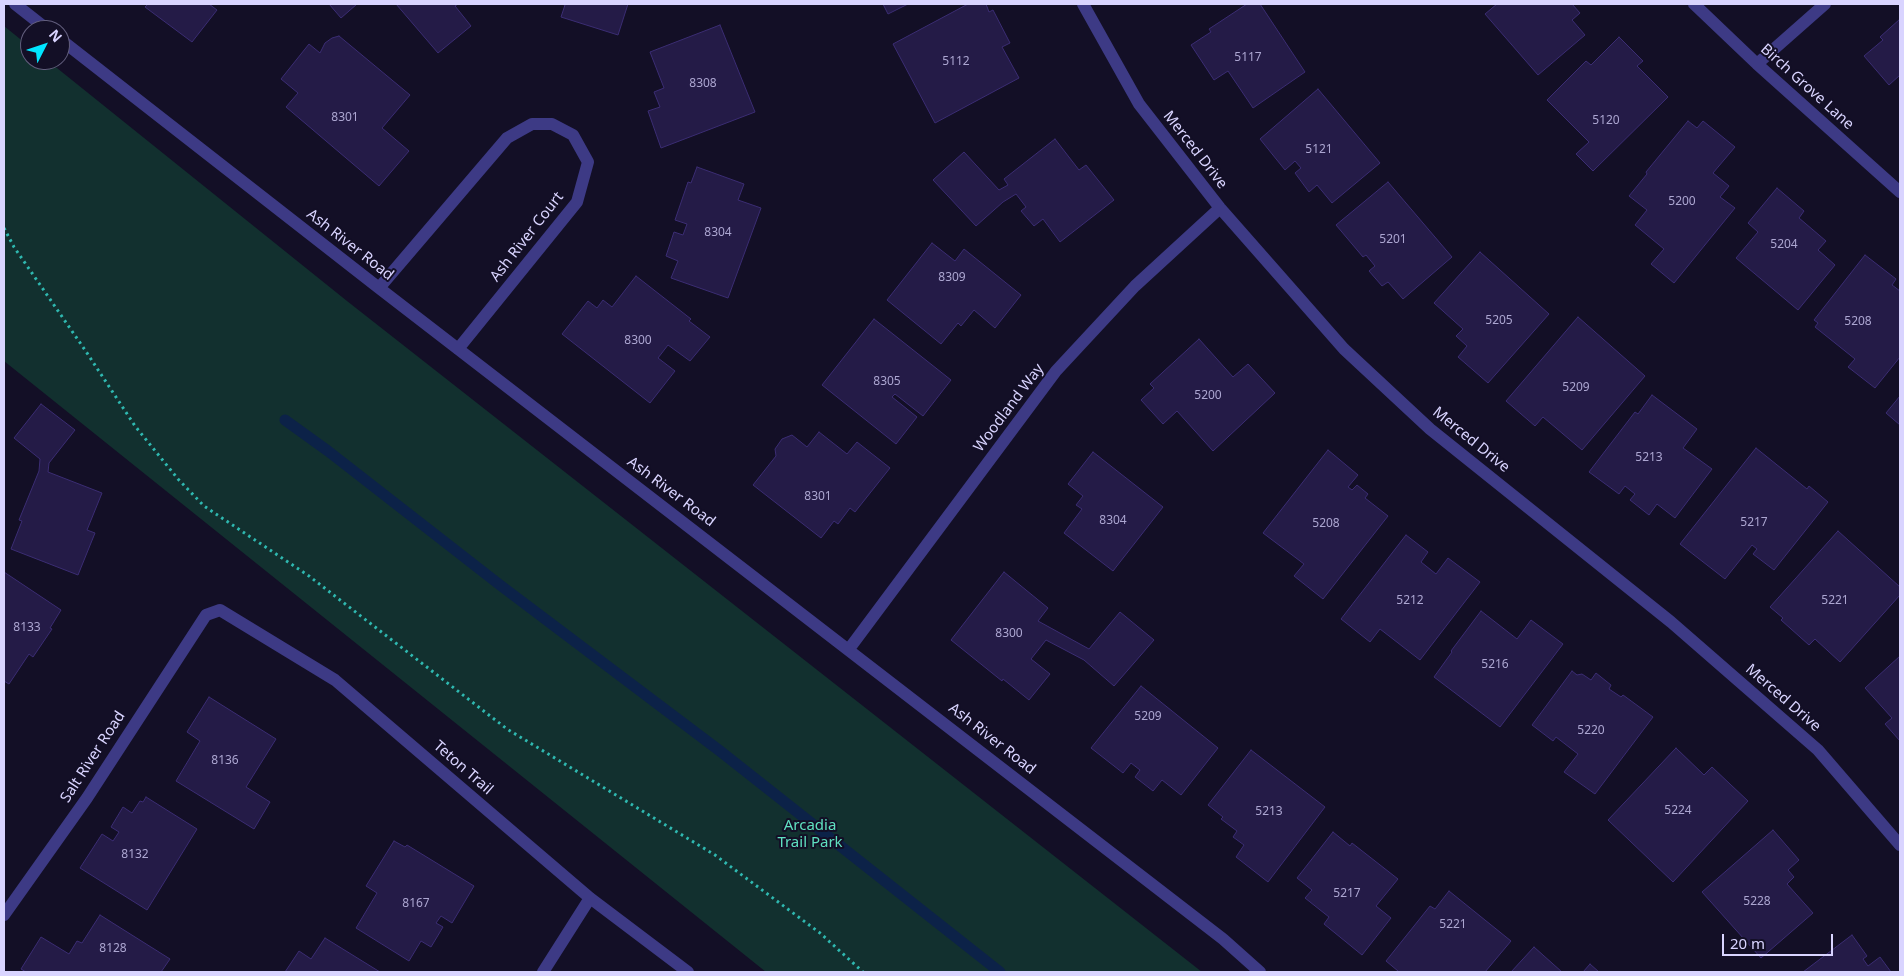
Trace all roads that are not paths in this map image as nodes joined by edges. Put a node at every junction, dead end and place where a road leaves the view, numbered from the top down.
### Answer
1 (15, 4) edge
2 (1083, 4) edge
3 (1694, 4) edge
4 (1825, 4) edge
5 (35, 20) edge
6 (70, 47) edge
7 (1757, 64) junction
8 (1900, 192) edge
9 (1220, 208) junction
10 (379, 288) junction
11 (458, 349) junction
12 (206, 615) joint
13 (849, 649) junction
14 (1900, 845) edge
15 (590, 898) junction
16 (4, 915) edge
17 (543, 972) edge
18 (688, 972) edge
19 (1260, 972) edge

1 - 5 street
2 - 9 street, Merced Drive
3 - 7 street, Birch Grove Lane
4 - 7 street
6 - 10 street, Ash River Road
7 - 8 street, Birch Grove Lane
9 - 13 street, Woodland Way
9 - 14 street, Merced Drive
10 - 11 street, Ash River Road
10 - 11 street, Ash River Court
11 - 13 street, Ash River Road
12 - 15 street, Teton Trail
12 - 16 street, Salt River Road
13 - 19 street, Ash River Road
15 - 17 street
15 - 18 street, Teton Trail

